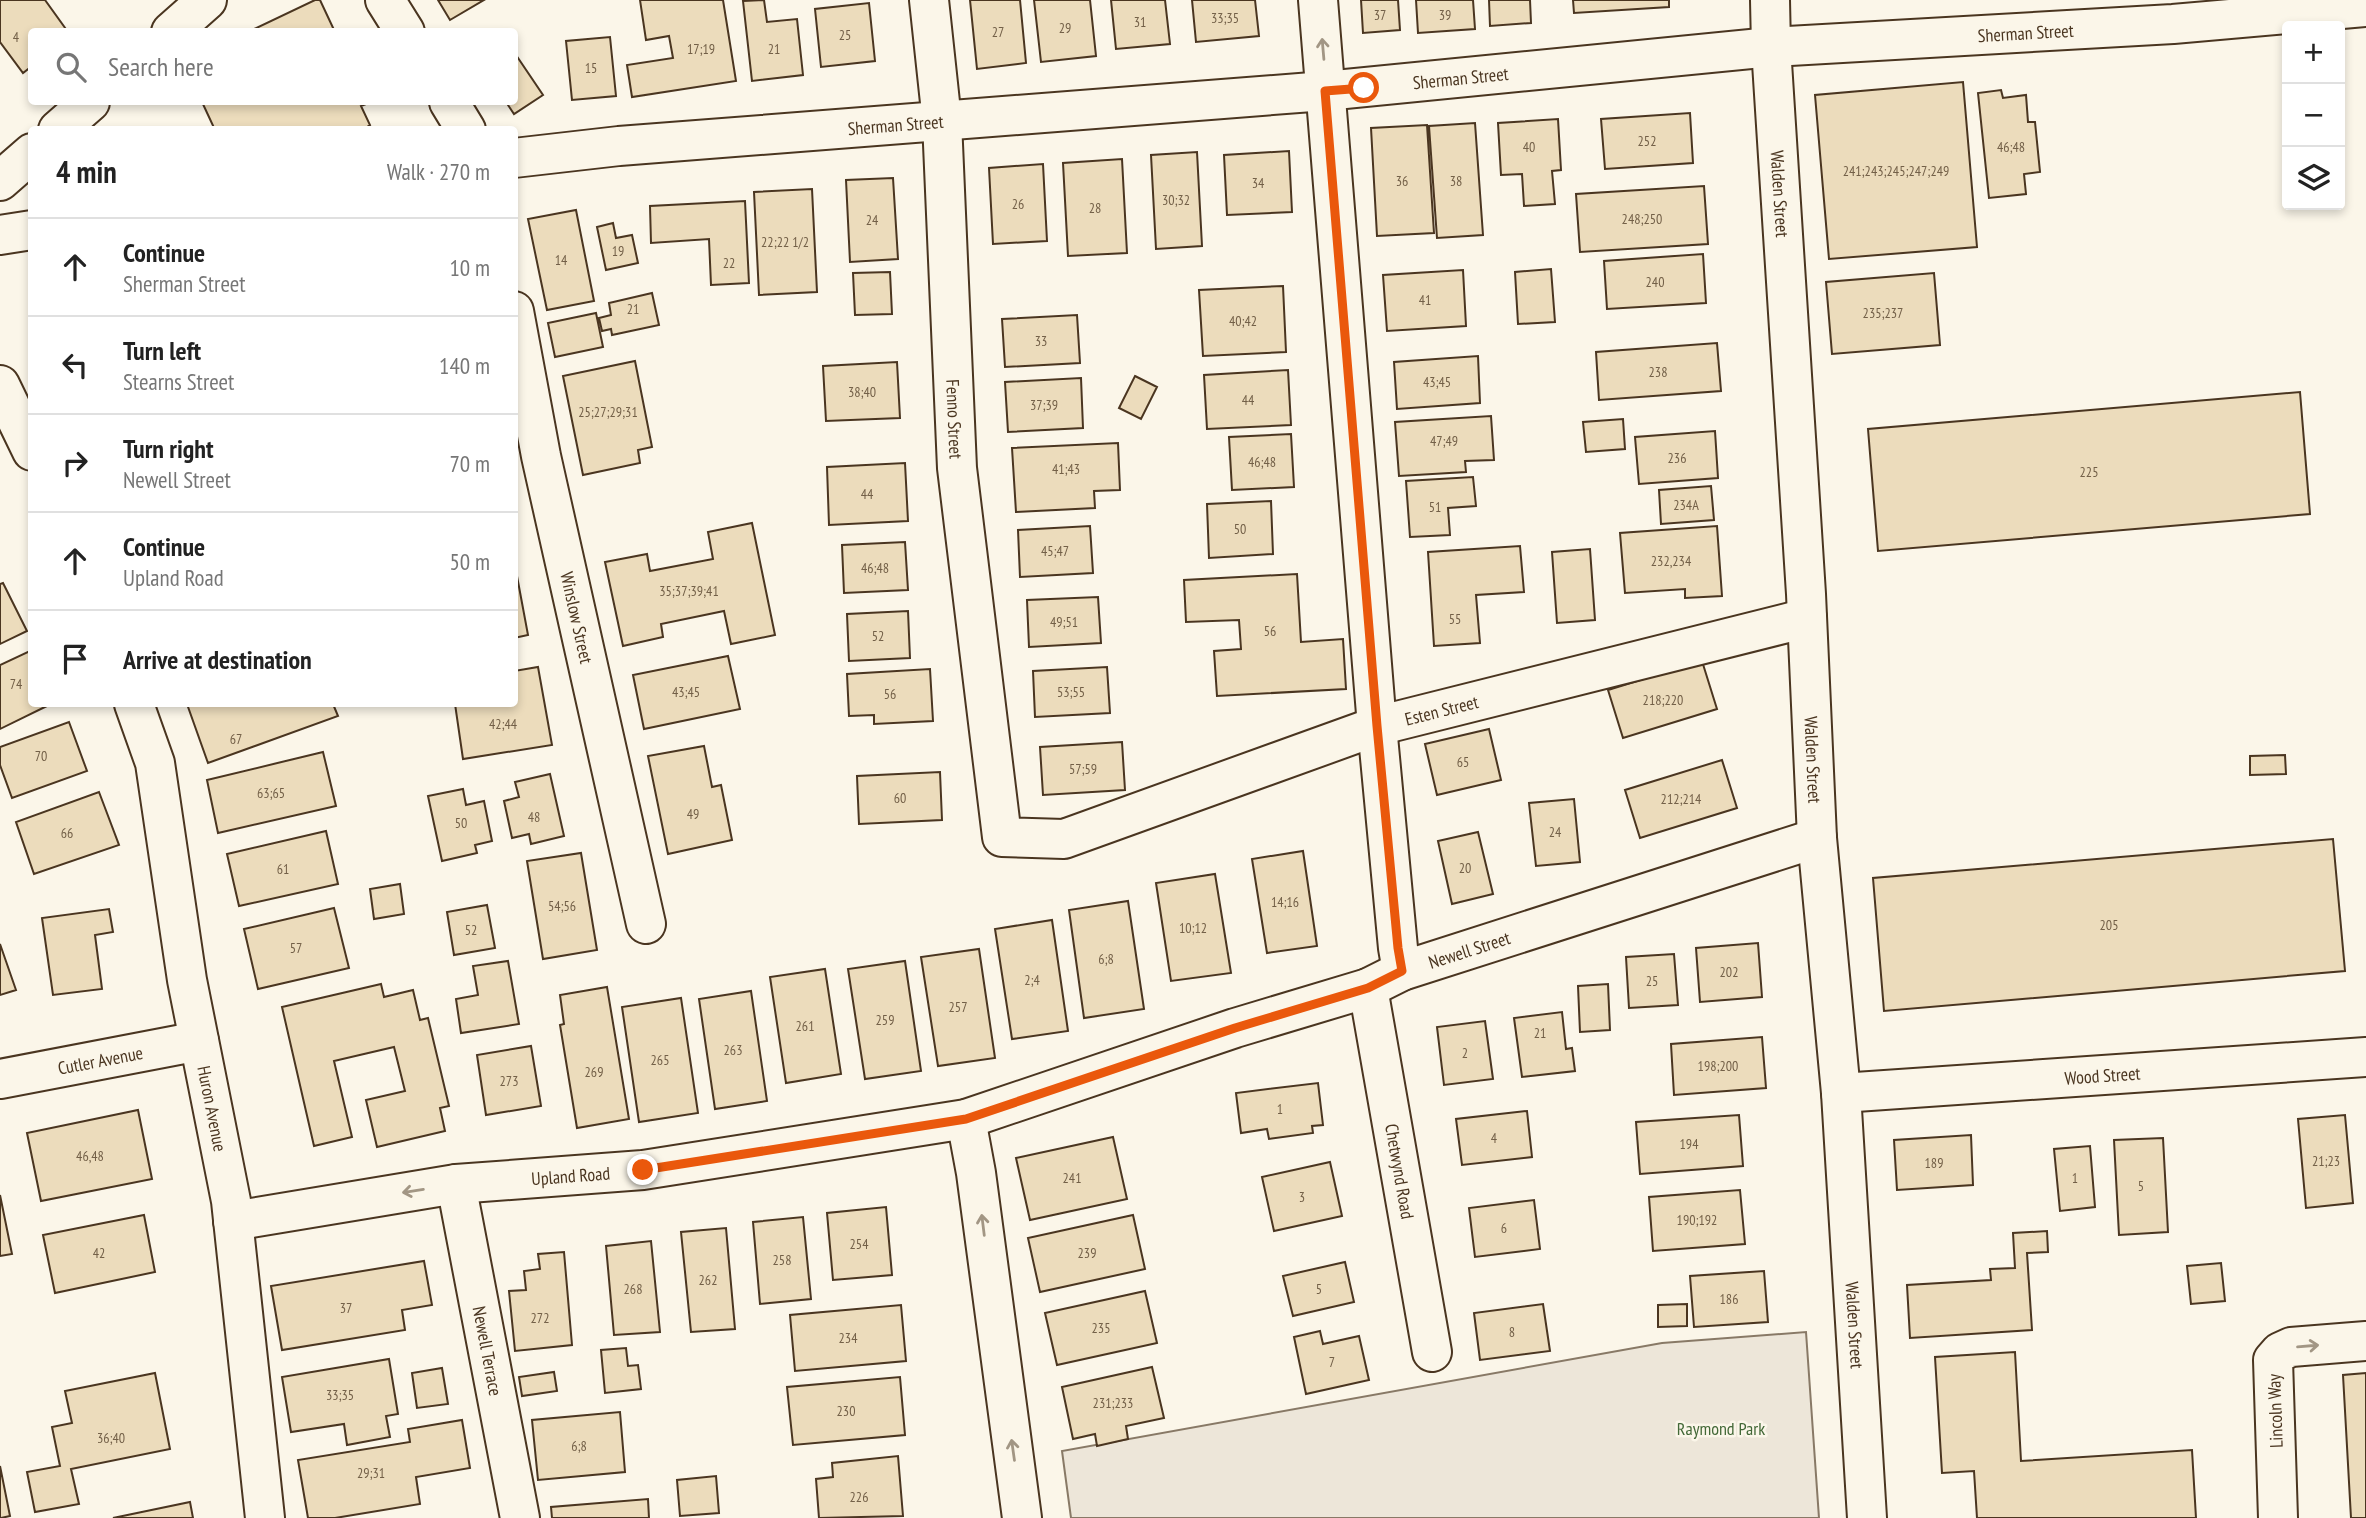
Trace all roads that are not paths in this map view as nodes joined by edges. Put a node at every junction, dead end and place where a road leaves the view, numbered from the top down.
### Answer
1 (207, 0) edge
2 (385, 0) edge
3 (929, 0) edge
4 (1318, 0) edge
5 (1770, 0) edge
6 (2366, 7) edge
7 (175, 28) edge
8 (402, 28) edge
9 (1771, 47) junction
10 (1325, 91) junction
11 (87, 105) edge
12 (451, 105) edge
13 (942, 121) junction
14 (63, 126) edge
15 (464, 126) edge
16 (28, 156) edge
17 (518, 158) edge
18 (0, 181) edge
19 (28, 231) edge
20 (0, 235) edge
21 (518, 332) edge
22 (0, 385) edge
23 (28, 443) edge
24 (1807, 618) junction
25 (135, 707) edge
26 (1377, 726) junction
27 (1002, 837) joint
28 (1817, 838) junction
29 (646, 924) dead end
30 (1402, 971) junction
31 (1368, 988) junction
32 (199, 1041) junction
33 (2366, 1057) edge
34 (0, 1079) edge
35 (1841, 1093) junction
36 (966, 1119) junction
37 (456, 1184) junction
38 (233, 1221) junction
39 (2366, 1341) edge
40 (1432, 1352) dead end
41 (265, 1518) edge
42 (520, 1518) edge
43 (1022, 1518) edge
44 (1867, 1518) edge
45 (2278, 1518) edge

1 - 7 street
2 - 8 street
3 - 13 street, Fenno Street
10 -> 4 street
5 - 9 street, Walden Street
6 - 9 street, Sherman Street
9 - 10 street, Sherman Street
9 - 24 street, Walden Street
10 - 13 street, Sherman Street
10 - 26 street
11 - 14 street
12 - 15 street
13 - 17 street, Sherman Street
13 - 27 street, Fenno Street
16 - 18 street
19 - 20 street
21 - 29 street, Winslow Street
22 - 23 street
24 - 26 street, Esten Street
24 - 28 street, Walden Street
25 - 32 street, Huron Avenue
26 - 27 street, Esten Street
26 - 30 street
28 - 30 street, Newell Street
28 - 35 street, Walden Street
30 - 31 street, Newell Street
31 - 36 street, Newell Street
31 - 40 street, Chetwynd Road
32 - 34 street, Cutler Avenue
32 - 38 street, Huron Avenue
33 - 35 street, Wood Street
35 - 44 street, Walden Street
36 - 37 street, Upland Road
43 -> 36 street
37 -> 38 street, Upland Road
37 - 42 street, Newell Terrace
38 - 41 street, Huron Avenue
45 -> 39 street, Lincoln Way

